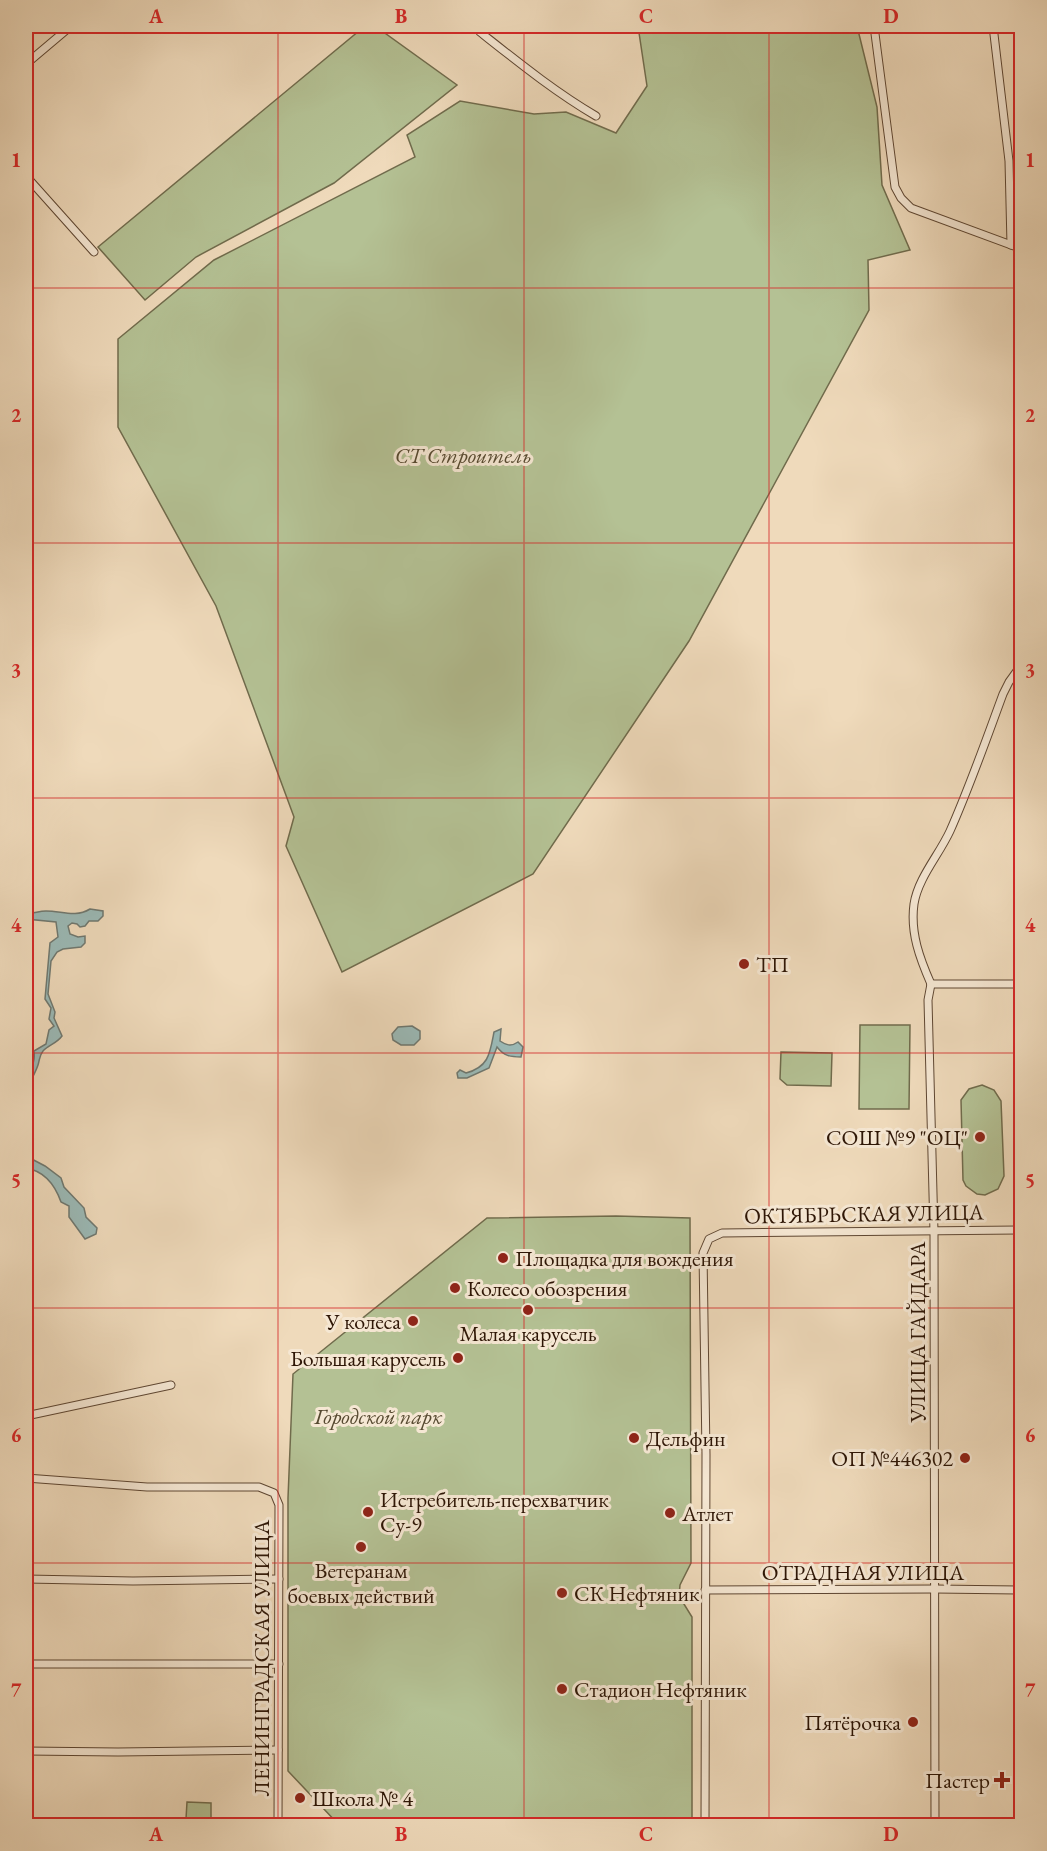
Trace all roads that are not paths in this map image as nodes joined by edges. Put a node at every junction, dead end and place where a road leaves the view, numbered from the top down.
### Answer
1 (71, 26) edge
2 (476, 26) edge
3 (874, 26) edge
4 (993, 26) edge
5 (26, 64) edge
6 (596, 116) dead end
7 (26, 176) edge
8 (1011, 245) junction
9 (1022, 249) edge
10 (94, 252) dead end
11 (1022, 664) edge
12 (931, 984) junction
13 (1022, 984) edge
14 (1022, 1230) edge
15 (934, 1232) junction
16 (171, 1385) dead end
17 (26, 1416) edge
18 (26, 1478) edge
19 (26, 1579) edge
20 (279, 1579) junction
21 (935, 1589) junction
22 (705, 1590) junction
23 (1022, 1590) edge
24 (26, 1664) edge
25 (279, 1664) junction
26 (278, 1750) junction
27 (26, 1751) edge
28 (278, 1826) edge
29 (705, 1826) edge
30 (935, 1826) edge

1 - 5 street
2 - 6 street
3 - 8 street
4 - 8 street
7 - 10 street
8 - 9 street
11 - 12 street
12 - 13 street
12 - 15 street, УЛИЦА ГАЙДАРА
14 - 15 street, ОКТЯБРЬСКАЯ УЛИЦА
15 - 21 street, УЛИЦА ГАЙДАРА
15 - 22 street, ОКТЯБРЬСКАЯ УЛИЦА
16 - 17 street
18 - 20 street, ЛЕНИНГРАДСКАЯ УЛИЦА
19 - 20 street
20 - 25 street, ЛЕНИНГРАДСКАЯ УЛИЦА
21 - 22 street, ОТРАДНАЯ УЛИЦА
21 - 23 street, ОТРАДНАЯ УЛИЦА
21 - 30 street, УЛИЦА ГАЙДАРА
22 - 29 street
24 - 25 street
25 - 26 street, ЛЕНИНГРАДСКАЯ УЛИЦА
26 - 27 street
26 - 28 street, ЛЕНИНГРАДСКАЯ УЛИЦА

